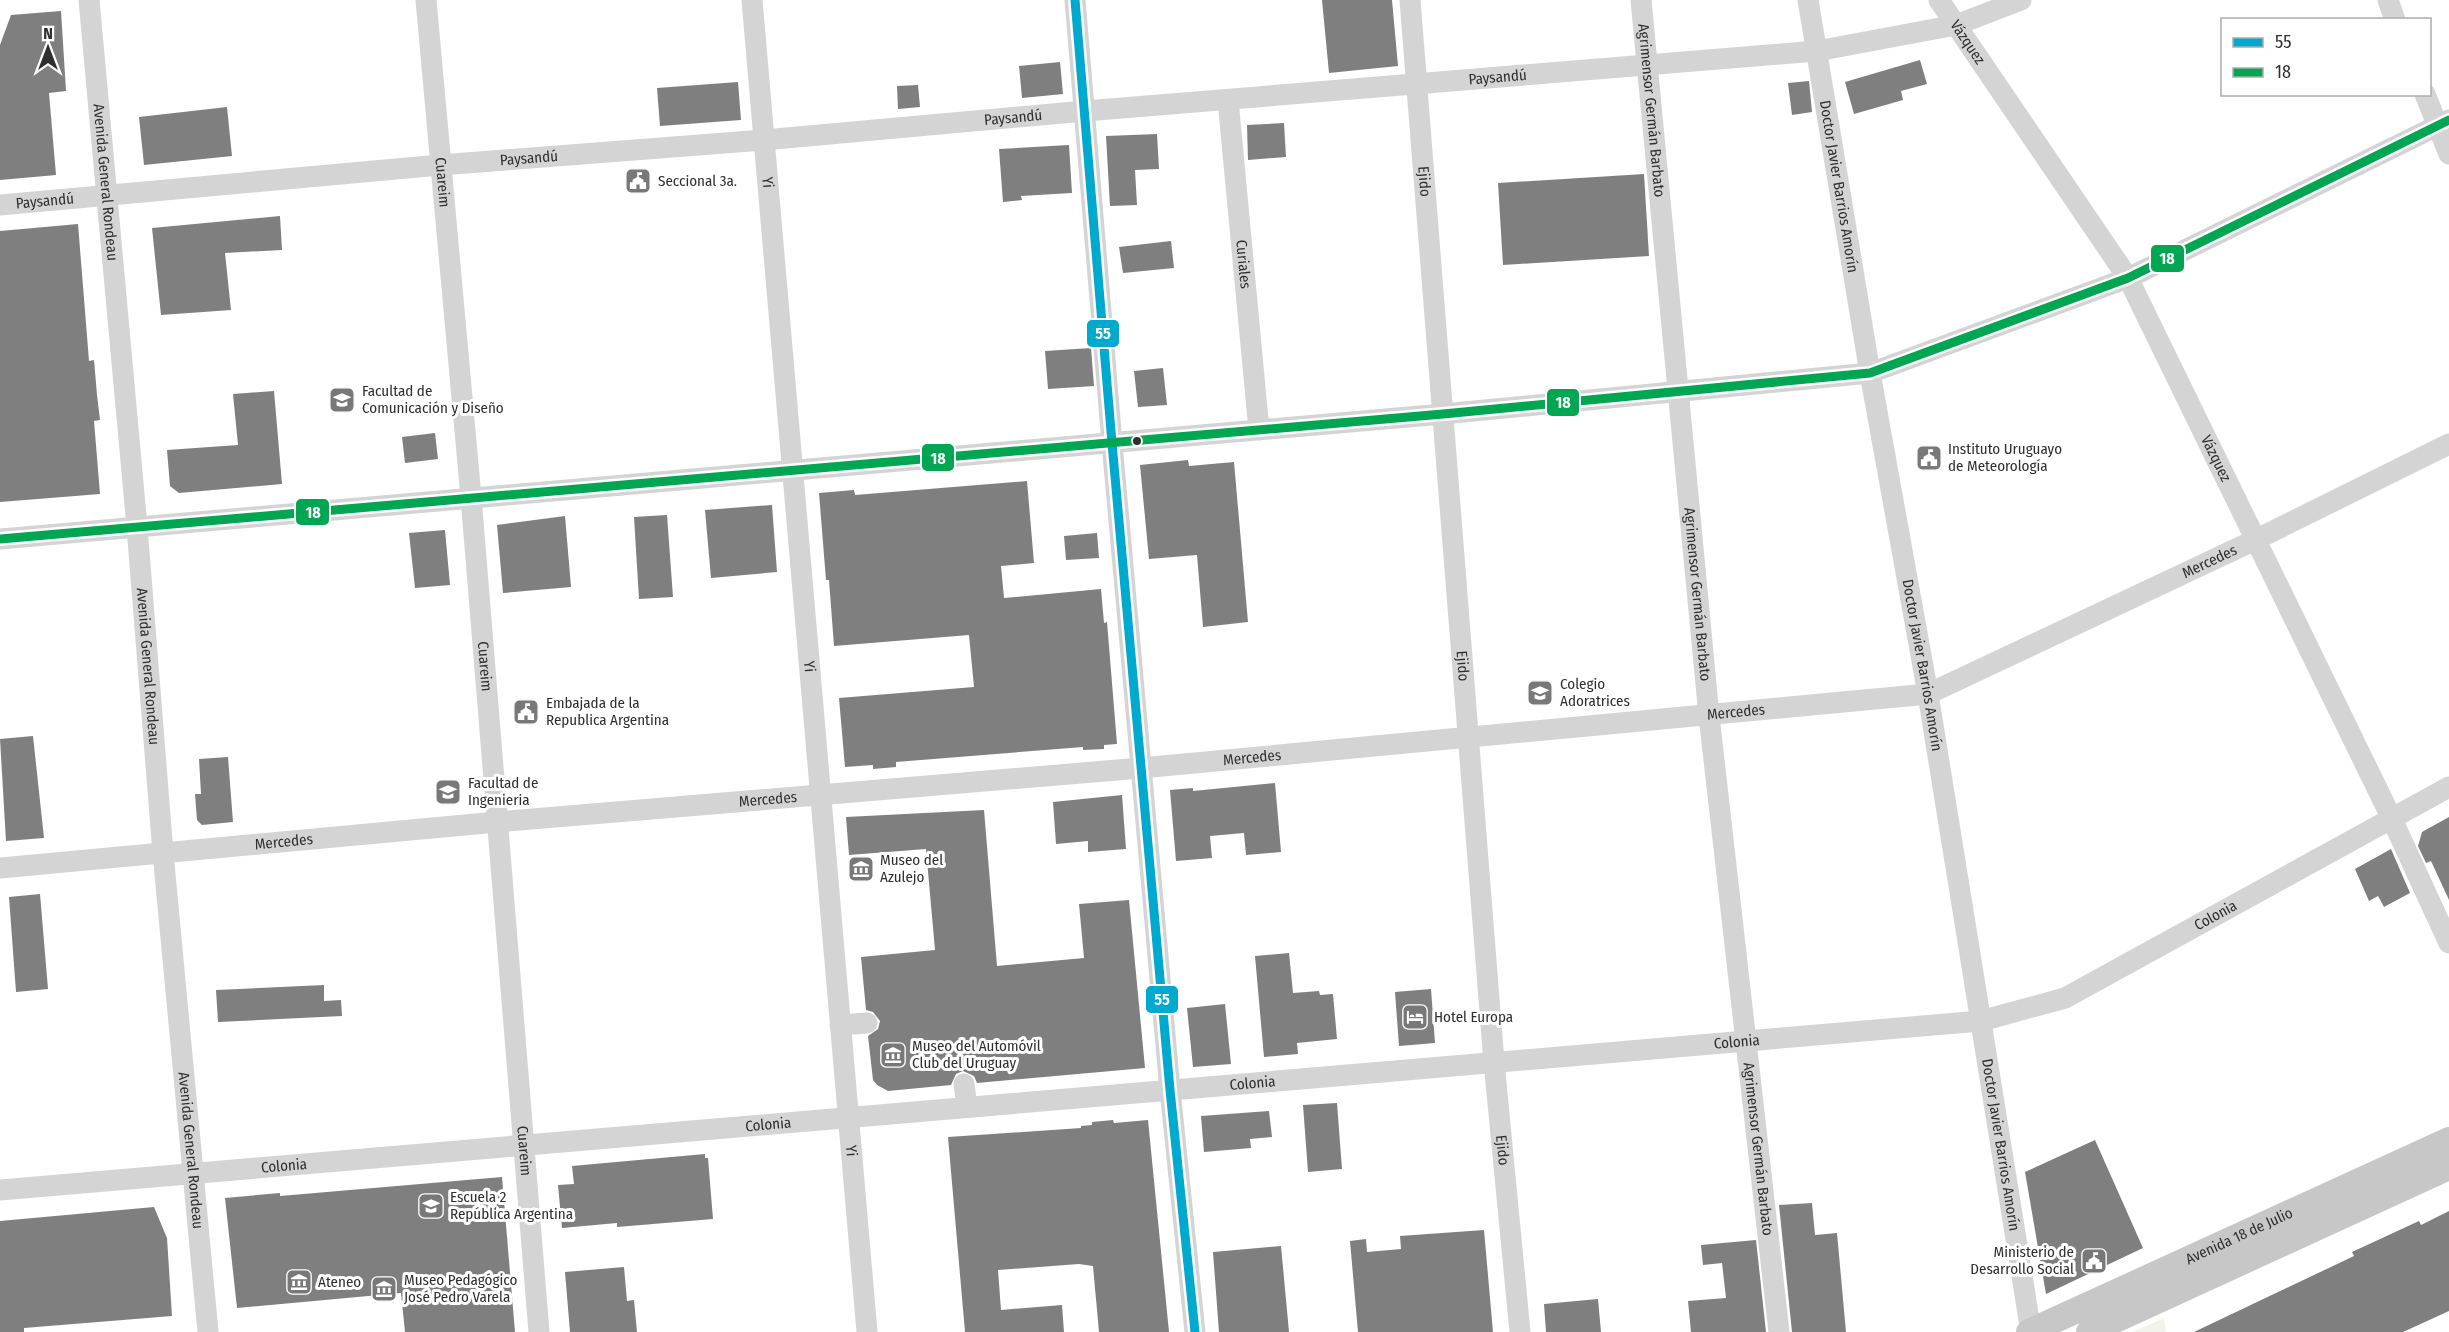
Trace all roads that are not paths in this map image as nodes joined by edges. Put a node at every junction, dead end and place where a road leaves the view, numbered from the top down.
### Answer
1 (89, 0) edge
2 (426, 0) edge
3 (752, 0) edge
4 (1075, 0) edge
5 (1410, 0) edge
6 (1641, 0) edge
7 (1809, 0) edge
8 (1938, 0) edge
9 (2021, 0) edge
10 (2388, 0) edge
11 (2394, 18) edge
12 (1956, 25) junction
13 (1817, 51) junction
14 (1647, 66) junction
15 (1416, 84) junction
16 (2426, 96) edge
17 (1228, 100) junction
18 (1086, 111) junction
19 (2443, 123) edge
20 (764, 140) junction
21 (2449, 154) edge
22 (440, 165) junction
23 (106, 196) junction
24 (0, 205) edge
25 (2128, 278) junction
26 (1870, 373) junction
27 (1678, 392) junction
28 (1443, 414) junction
29 (1259, 430) junction
30 (1112, 443) junction
31 (2449, 444) edge
32 (794, 470) junction
33 (471, 497) junction
34 (137, 527) junction
35 (0, 539) edge
36 (2255, 540) junction
37 (1928, 694) junction
38 (1709, 716) junction
39 (1468, 737) junction
40 (1141, 768) junction
41 (2449, 787) edge
42 (821, 796) junction
43 (2391, 817) junction
44 (497, 822) junction
45 (163, 853) junction
46 (0, 868) edge
47 (2449, 943) edge
48 (1981, 1021) junction
49 (867, 1023) dead end
50 (840, 1025) junction
51 (1745, 1041) junction
52 (1494, 1062) junction
53 (964, 1084) dead end
54 (1170, 1090) junction
55 (967, 1107) junction
56 (848, 1118) junction
57 (2449, 1140) edge
58 (523, 1145) junction
59 (2449, 1167) edge
60 (194, 1174) junction
61 (0, 1190) edge
62 (208, 1332) edge
63 (539, 1332) edge
64 (867, 1332) edge
65 (1195, 1332) edge
66 (1520, 1332) edge
67 (1779, 1332) edge
68 (2030, 1332) edge
69 (2089, 1332) edge

1 - 23 street, Avenida General Rondeau
2 - 22 street, Cuareim
3 - 20 street, Yi
4 - 18 street
5 - 15 street, Ejido
6 - 14 street, Agrimensor Germán Barbato
7 - 13 street, Doctor Javier Barrios Amorín
8 - 12 street, Vázquez
9 - 12 street, Paysandú
10 - 11 street
12 - 13 street, Paysandú
12 - 25 street, Vázquez
13 - 14 street, Paysandú
13 - 26 street, Doctor Javier Barrios Amorín
14 - 15 street, Paysandú
14 - 27 street, Agrimensor Germán Barbato
15 - 17 street, Paysandú
15 - 28 street, Ejido
16 - 19 street
17 - 18 street, Paysandú
17 - 29 street, Curiales
18 - 20 street, Paysandú
18 - 30 street
19 - 21 street
19 - 25 street
20 - 22 street, Paysandú
20 - 32 street, Yi
22 - 23 street, Paysandú
22 - 33 street, Cuareim
23 - 24 street, Paysandú
23 - 34 street, Avenida General Rondeau
25 - 26 street
25 - 36 street, Vázquez
26 - 27 street
26 - 37 street, Doctor Javier Barrios Amorín
27 - 28 street
27 - 38 street, Agrimensor Germán Barbato
28 - 29 street
28 - 39 street, Ejido
29 - 30 street
30 - 32 street
30 - 40 street
31 - 36 street, Mercedes
32 - 33 street
32 - 42 street, Yi
33 - 34 street
33 - 44 street, Cuareim
34 - 35 street
34 - 45 street, Avenida General Rondeau
36 - 37 street, Mercedes
36 - 43 street, Vázquez
37 - 38 street, Mercedes
37 - 48 street, Doctor Javier Barrios Amorín
38 - 39 street, Mercedes
38 - 51 street, Agrimensor Germán Barbato
39 - 40 street, Mercedes
39 - 52 street, Ejido
40 - 42 street, Mercedes
40 - 54 street
41 - 43 street, Colonia
42 - 44 street, Mercedes
42 - 50 street, Yi
43 - 47 street, Vázquez
43 - 48 street, Colonia
44 - 45 street, Mercedes
44 - 58 street, Cuareim
45 - 46 street, Mercedes
45 - 60 street, Avenida General Rondeau
48 - 51 street, Colonia
48 - 68 street, Doctor Javier Barrios Amorín
49 - 50 street
50 - 56 street, Yi
51 - 52 street, Colonia
51 - 67 street, Agrimensor Germán Barbato
52 - 54 street, Colonia
52 - 66 street, Ejido
53 - 55 street
54 - 55 street, Colonia
54 - 65 street
55 - 56 street, Colonia
56 - 58 street, Colonia
56 - 64 street, Yi
57 - 68 main road, Avenida 18 de Julio
58 - 60 street, Colonia
58 - 63 street, Cuareim
59 - 69 main road, Avenida 18 de Julio
60 - 61 street, Colonia
60 - 62 street, Avenida General Rondeau

